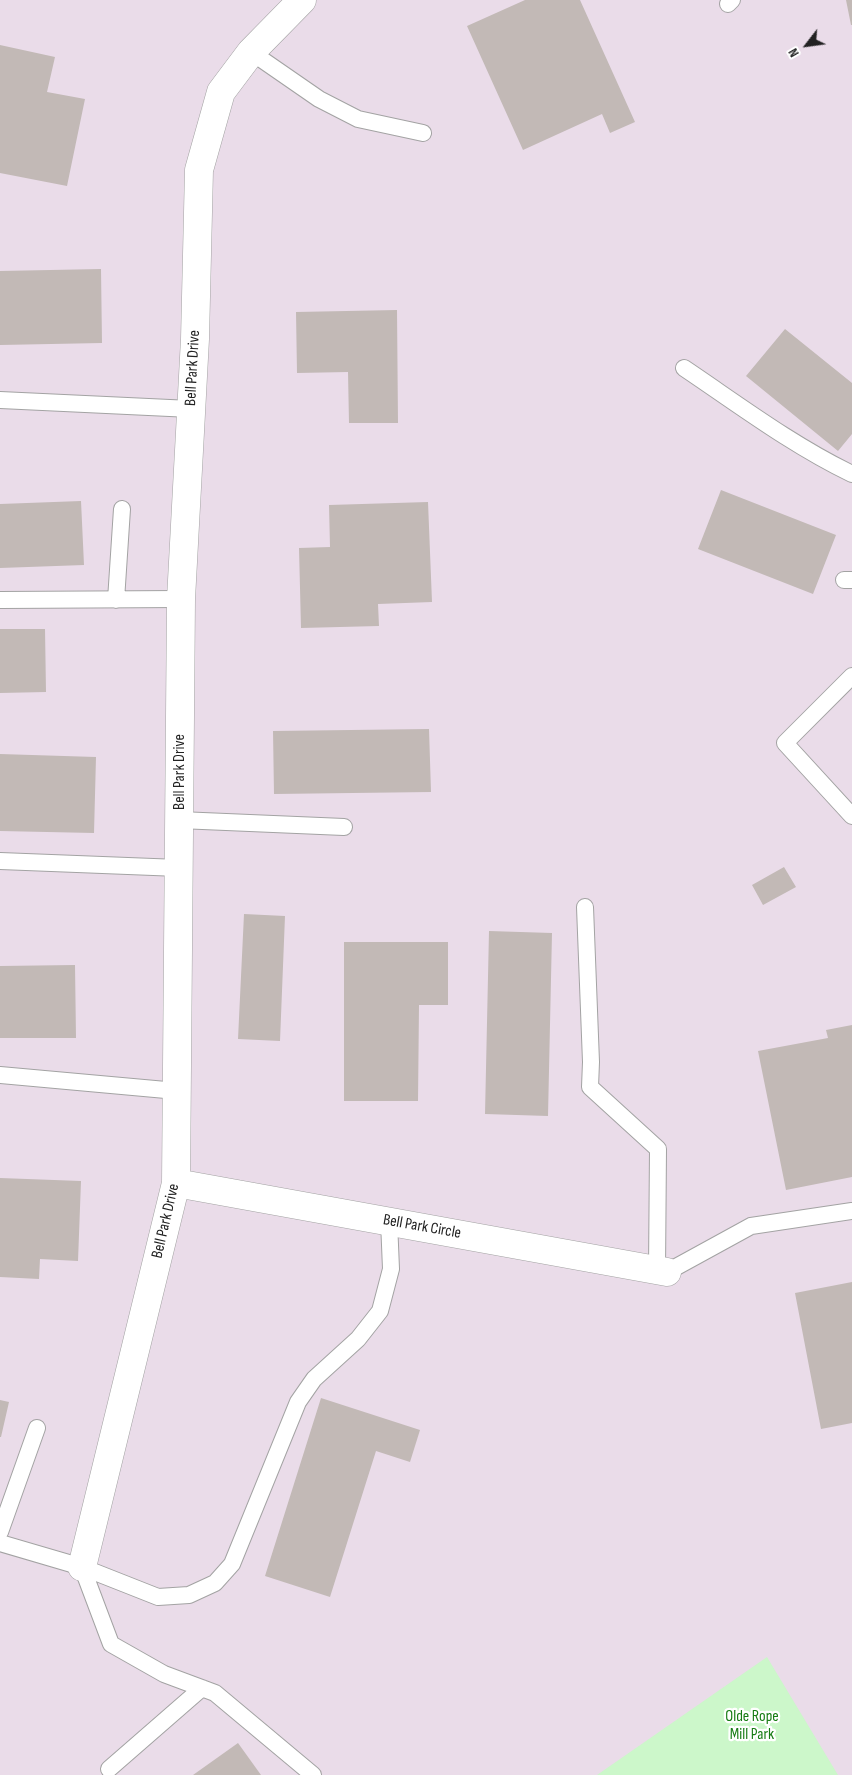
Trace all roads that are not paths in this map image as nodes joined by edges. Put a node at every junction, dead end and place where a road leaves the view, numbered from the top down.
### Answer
1 (302, 0) edge
2 (251, 52) junction
3 (423, 133) dead end
4 (684, 368) dead end
5 (0, 400) edge
6 (191, 409) junction
7 (852, 474) edge
8 (122, 509) dead end
9 (181, 599) junction
10 (0, 600) edge
11 (116, 600) junction
12 (852, 676) edge
13 (852, 816) edge
14 (180, 820) junction
15 (344, 827) dead end
16 (0, 862) edge
17 (179, 868) junction
18 (585, 907) dead end
19 (0, 1075) edge
20 (177, 1090) junction
21 (176, 1183) junction
22 (852, 1212) edge
23 (389, 1221) junction
24 (662, 1271) junction
25 (37, 1428) dead end
26 (0, 1532) edge
27 (0, 1543) edge
28 (82, 1567) junction
29 (202, 1688) junction
30 (109, 1769) dead end
31 (313, 1775) edge

1 - 2 street, Bell Park Drive
2 - 3 lane
2 - 6 street, Bell Park Drive
4 - 7 lane
5 - 6 lane
6 - 9 street, Bell Park Drive
8 - 11 lane
9 - 11 lane
9 - 14 street, Bell Park Drive
10 - 11 lane
12 - 13 lane
14 - 15 lane
14 - 17 street, Bell Park Drive
16 - 17 lane
17 - 20 street, Bell Park Drive
18 - 24 lane
19 - 20 lane
20 - 21 street, Bell Park Drive
21 - 23 street, Bell Park Circle
21 - 28 street, Bell Park Drive
22 - 24 lane
23 - 24 street, Bell Park Circle
23 - 28 lane
25 - 26 lane
27 - 28 lane
28 - 29 lane
29 - 30 lane
29 - 31 lane

